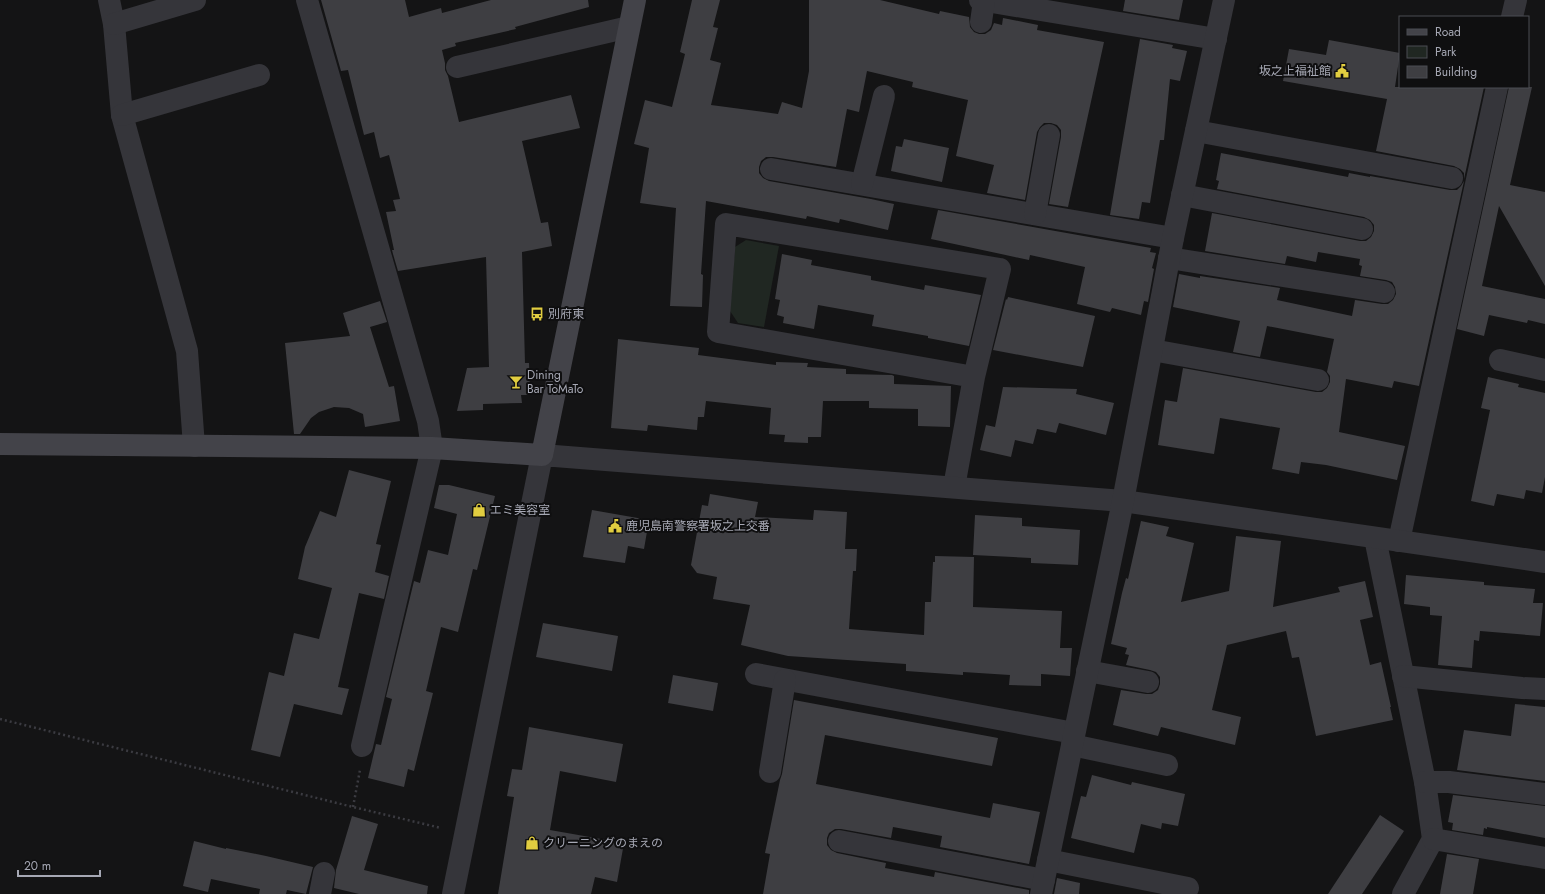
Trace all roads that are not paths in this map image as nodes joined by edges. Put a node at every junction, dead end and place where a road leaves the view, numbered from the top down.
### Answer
1 (109, 0) edge
2 (195, 0) edge
3 (307, 0) edge
4 (635, 0) edge
5 (1224, 0) edge
6 (1516, 0) edge
7 (981, 7) edge
8 (1512, 16) edge
9 (114, 24) junction
10 (629, 27) junction
11 (1216, 40) junction
12 (457, 67) dead end
13 (259, 75) dead end
14 (1497, 88) edge
15 (884, 96) dead end
16 (122, 115) junction
17 (1196, 131) junction
18 (1049, 135) dead end
19 (771, 169) dead end
20 (1452, 178) dead end
21 (862, 184) junction
22 (1182, 195) junction
23 (1035, 214) junction
24 (1362, 229) dead end
25 (1171, 248) junction
26 (1384, 292) dead end
27 (1152, 350) junction
28 (1500, 360) dead end
29 (1545, 370) edge
30 (974, 377) junction
31 (1318, 380) dead end
32 (0, 444) edge
33 (194, 446) junction
34 (432, 448) junction
35 (542, 455) junction
36 (954, 487) junction
37 (1123, 501) junction
38 (1375, 538) junction
39 (1399, 541) junction
40 (1545, 562) edge
41 (1087, 671) junction
42 (756, 674) dead end
43 (1403, 676) junction
44 (785, 680) junction
45 (1148, 682) dead end
46 (1545, 689) edge
47 (1073, 739) junction
48 (362, 746) road end
49 (1167, 765) dead end
50 (770, 772) dead end
51 (1425, 782) junction
52 (1545, 794) edge
53 (1433, 839) junction
54 (839, 841) dead end
55 (1545, 858) edge
56 (324, 873) dead end
57 (1044, 878) edge
58 (1188, 888) dead end
59 (320, 894) edge
60 (452, 894) edge
61 (1403, 894) edge

1 - 9 street
2 - 9 street
3 - 34 street
4 - 10 street
5 - 11 street
6 - 8 street
7 - 11 street
9 - 16 street
10 - 12 street
10 - 35 street
11 - 17 street
13 - 16 street
14 - 39 street
15 - 21 street
16 - 33 street
17 - 20 street
17 - 22 street
18 - 23 street
19 - 21 street
21 - 23 street
22 - 24 street
22 - 25 street
23 - 25 street
25 - 26 street
25 - 27 street
27 - 31 street
27 - 37 street
28 - 29 street
30 - 30 street
30 - 36 street
32 - 33 street
33 - 34 street
34 - 35 street
34 - 48 street
35 - 36 street
35 - 60 street
36 - 37 street
37 - 38 street
37 - 41 street
38 - 39 street
38 - 43 street
39 - 40 street
41 - 45 street
41 - 47 street
42 - 44 street
43 - 46 street
43 - 51 street
44 - 47 street
44 - 50 street
47 - 49 street
47 - 57 street
51 - 52 street
51 - 53 street
53 - 55 street
53 - 61 street
54 - 57 street
56 - 59 street
57 - 58 street

